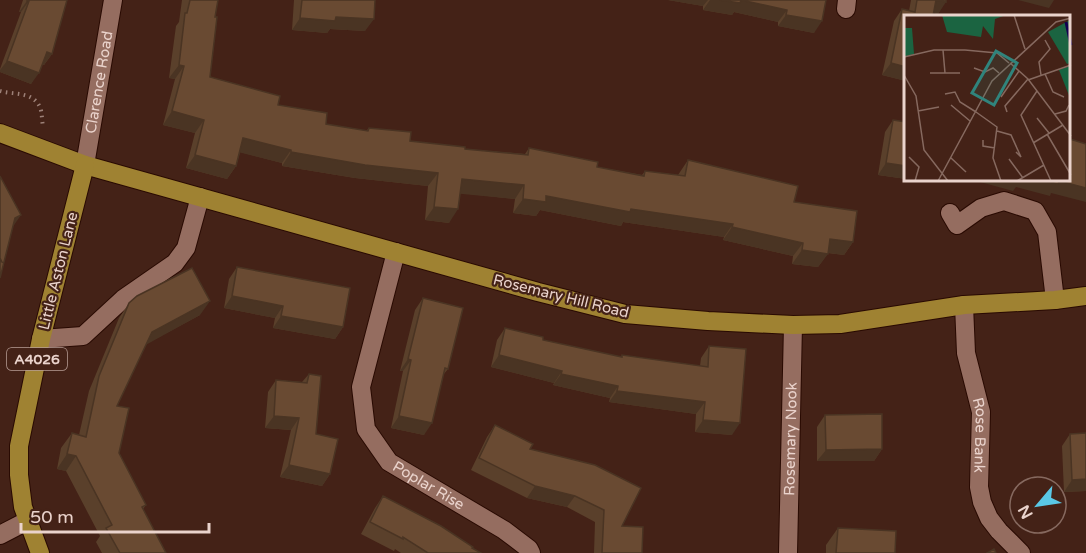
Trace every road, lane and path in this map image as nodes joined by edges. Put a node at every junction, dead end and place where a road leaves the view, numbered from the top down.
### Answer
1 (113, 0) edge
2 (0, 91) edge
3 (0, 134) edge
4 (46, 151) junction
5 (85, 165) junction
6 (200, 197) junction
7 (950, 213) dead end
8 (396, 252) junction
9 (1086, 296) edge
10 (1055, 300) junction
11 (964, 305) junction
12 (793, 325) junction
13 (41, 339) junction
14 (27, 521) junction
15 (0, 535) edge
16 (40, 553) edge
17 (531, 553) edge
18 (788, 553) edge
19 (1021, 553) edge

1 - 5 street, Clarence Road
2 - 4 path
3 - 4 main road, Rosemary Hill Road
4 - 5 main road, Rosemary Hill Road
5 - 6 main road, Rosemary Hill Road
5 - 13 main road, Little Aston Lane / A4026
6 - 8 main road, Rosemary Hill Road
6 - 13 street
7 - 10 street
8 - 12 main road, Rosemary Hill Road
8 - 17 street, Poplar Rise
9 - 10 main road, Rosemary Hill Road
10 - 11 main road, Rosemary Hill Road
11 - 12 main road, Rosemary Hill Road
11 - 19 street, Rose Bank
12 - 18 street, Rosemary Nook
13 - 14 main road, Little Aston Lane / A4026
14 - 15 street
14 - 16 main road, Little Aston Lane / A4026

